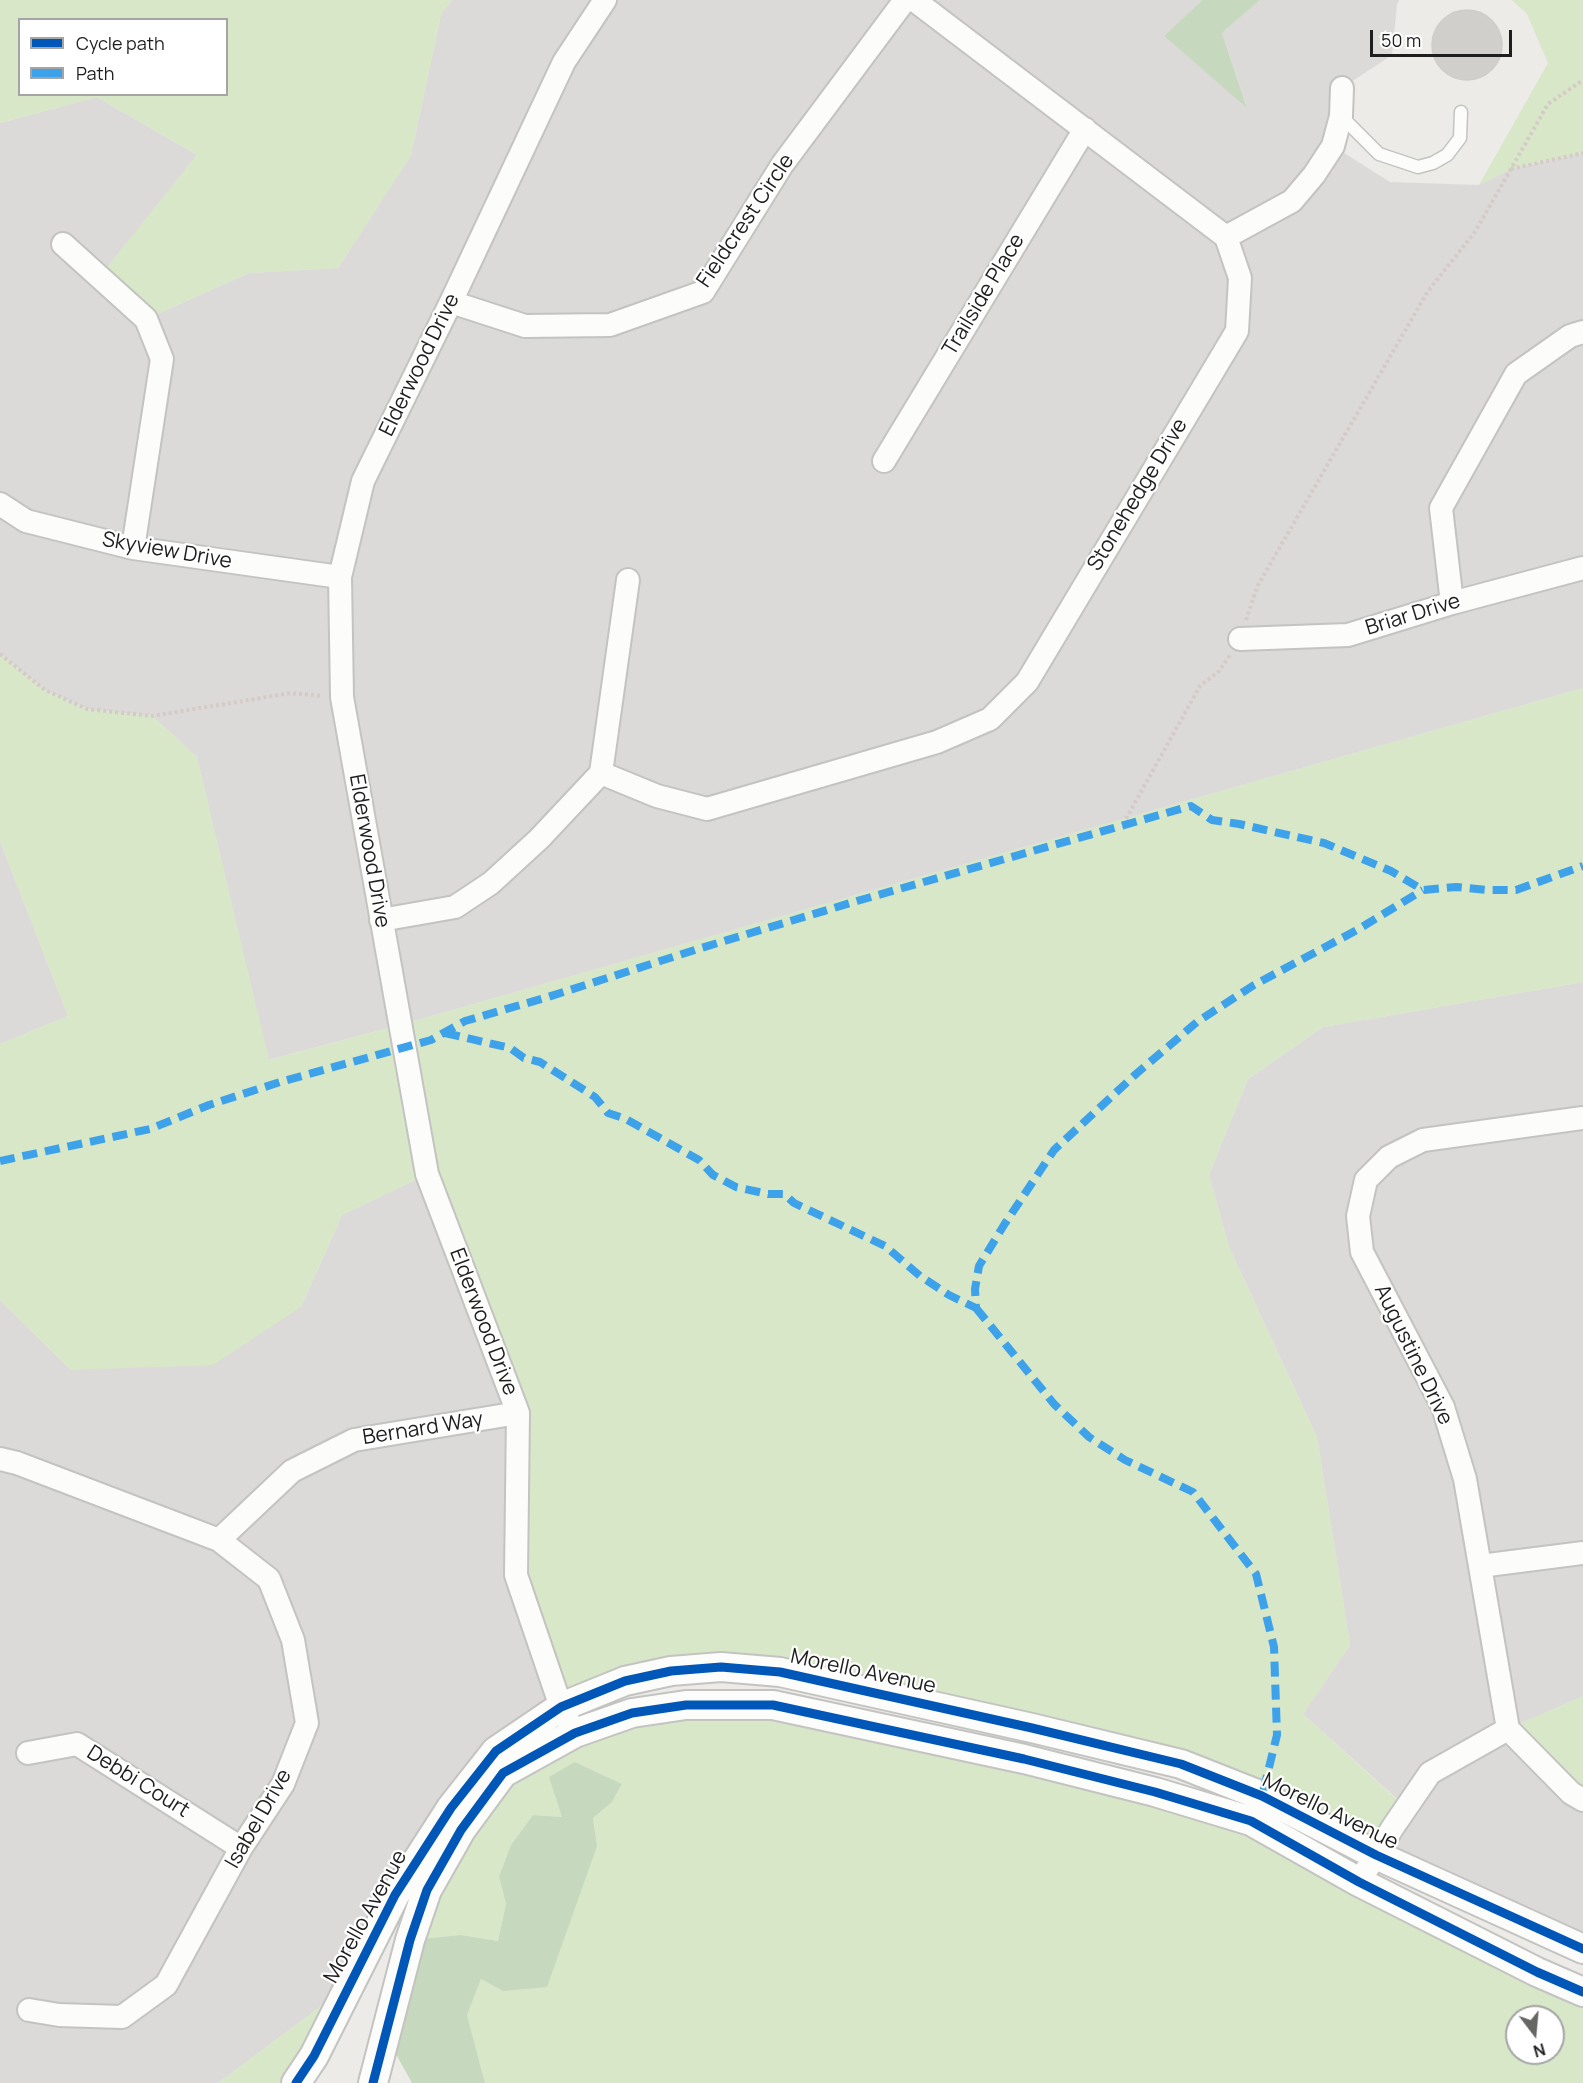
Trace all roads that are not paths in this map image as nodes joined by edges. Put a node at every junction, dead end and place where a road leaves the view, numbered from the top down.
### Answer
1 (605, 0) edge
2 (905, 0) edge
3 (914, 0) edge
4 (1342, 88) dead end
5 (1461, 112) dead end
6 (1341, 116) junction
7 (1085, 129) junction
8 (1226, 237) junction
9 (63, 244) dead end
10 (451, 302) junction
11 (1583, 332) edge
12 (884, 461) dead end
13 (0, 504) edge
14 (133, 548) junction
15 (1583, 568) edge
16 (340, 577) junction
17 (628, 580) dead end
18 (1452, 603) junction
19 (1240, 639) road end
20 (601, 773) junction
21 (381, 920) junction
22 (1583, 1118) edge
23 (518, 1413) junction
24 (0, 1459) edge
25 (219, 1540) junction
26 (1583, 1553) edge
27 (1480, 1566) junction
28 (561, 1707) junction
29 (1508, 1729) junction
30 (575, 1733) junction
31 (28, 1753) dead end
32 (1583, 1800) edge
33 (241, 1848) junction
34 (1376, 1855) junction
35 (1359, 1882) junction
36 (1583, 1949) edge
37 (1583, 1992) edge
38 (29, 2010) dead end
39 (296, 2083) edge
40 (374, 2083) edge

1 - 10 street, Elderwood Drive
2 - 10 street, Fieldcrest Circle
3 - 7 street
4 - 6 street
5 - 6 lane
6 - 8 street
7 - 8 street
7 - 12 street, Trailside Place
8 - 20 street, Stonehedge Drive
9 - 14 street
10 - 16 street, Elderwood Drive
11 - 18 street
13 - 14 street, Skyview Drive
14 - 16 street, Skyview Drive
15 - 18 street, Briar Drive
16 - 21 street, Elderwood Drive
17 - 20 street
18 - 19 street, Briar Drive
20 - 21 street
21 - 23 street, Elderwood Drive
22 - 27 street, Augustine Drive
23 - 25 street, Bernard Way
23 - 28 street, Elderwood Drive
24 - 25 street, Isabel Drive
25 - 33 street, Isabel Drive
26 - 27 street
27 - 29 street, Augustine Drive
28 - 30 street, Elderwood Drive
28 - 34 street, Morello Avenue
28 - 39 street, Morello Avenue
29 - 32 street
29 - 34 street
30 - 35 street, Morello Avenue
30 - 40 street, Morello Avenue
31 - 33 street, Debbi Court
33 - 38 street, Isabel Drive
34 - 35 street
34 - 36 street, Morello Avenue
35 - 37 street, Morello Avenue

